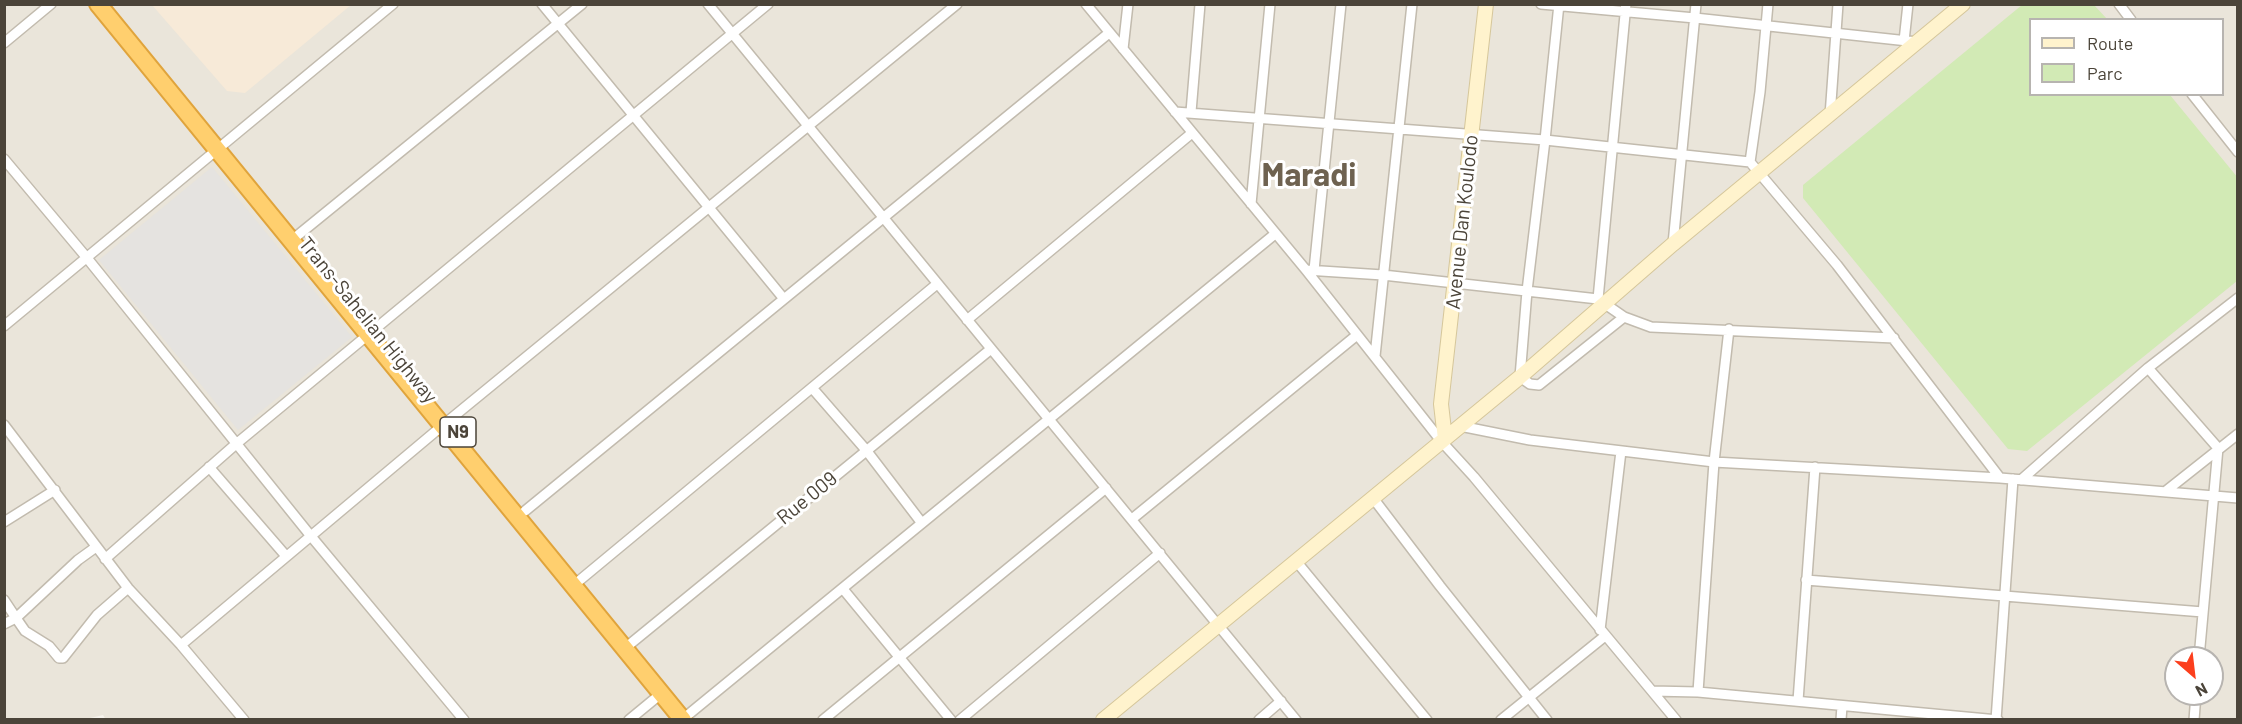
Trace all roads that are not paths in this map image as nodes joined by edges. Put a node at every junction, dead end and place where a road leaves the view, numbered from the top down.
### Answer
1 (51, 4) edge
2 (98, 4) edge
3 (112, 4) edge
4 (393, 4) edge
5 (542, 4) edge
6 (582, 4) edge
7 (708, 4) edge
8 (768, 4) edge
9 (957, 4) edge
10 (1086, 4) edge
11 (1128, 4) edge
12 (1200, 4) edge
13 (1270, 4) edge
14 (1341, 4) edge
15 (1412, 4) edge
16 (1486, 4) edge
17 (1541, 4) edge
18 (1696, 4) edge
19 (1768, 4) edge
20 (1838, 4) edge
21 (1908, 4) edge
22 (1963, 4) edge
23 (2119, 4) edge
24 (1558, 5) edge
25 (1626, 8) edge
26 (1695, 18) junction
27 (2130, 18) edge
28 (558, 24) junction
29 (1766, 26) junction
30 (1109, 33) junction
31 (732, 34) junction
32 (1835, 34) junction
33 (1911, 42) junction
34 (4, 43) edge
35 (1123, 49) junction
36 (2194, 96) edge
37 (1174, 112) junction
38 (1191, 112) junction
39 (633, 116) junction
40 (1830, 117) junction
41 (1258, 119) junction
42 (1329, 124) junction
43 (808, 128) junction
44 (1399, 128) junction
45 (1192, 134) junction
46 (1472, 134) junction
47 (1545, 140) junction
48 (1613, 148) junction
49 (222, 149) junction
50 (2238, 152) edge
51 (1682, 154) junction
52 (4, 159) edge
53 (1750, 162) junction
54 (1761, 172) junction
55 (1251, 204) junction
56 (709, 208) junction
57 (884, 218) junction
58 (1275, 234) junction
59 (295, 238) junction
60 (1674, 244) junction
61 (87, 258) junction
62 (1310, 270) junction
63 (1383, 275) junction
64 (1456, 283) junction
65 (937, 284) junction
66 (1527, 291) junction
67 (2238, 298) edge
68 (784, 299) junction
69 (1602, 302) junction
70 (1624, 317) junction
71 (967, 320) junction
72 (4, 326) edge
73 (1729, 329) junction
74 (370, 332) junction
75 (1357, 335) junction
76 (1893, 338) junction
77 (991, 349) junction
78 (1375, 356) junction
79 (2148, 368) junction
80 (1520, 377) junction
81 (813, 388) junction
82 (1049, 418) junction
83 (446, 424) junction
84 (4, 425) edge
85 (1460, 426) junction
86 (2238, 434) edge
87 (1443, 440) junction
88 (236, 444) junction
89 (2218, 448) junction
90 (866, 450) junction
91 (1621, 451) junction
92 (1714, 462) junction
93 (209, 467) junction
94 (1815, 467) junction
95 (2000, 478) junction
96 (2017, 479) junction
97 (1106, 488) junction
98 (55, 490) junction
99 (2166, 491) junction
100 (2214, 496) junction
101 (1373, 498) junction
102 (2238, 498) edge
103 (525, 511) junction
104 (6, 518) edge
105 (1132, 519) junction
106 (921, 522) junction
107 (310, 535) junction
108 (96, 547) junction
109 (1160, 553) junction
110 (286, 556) junction
111 (105, 559) junction
112 (1296, 561) junction
113 (580, 580) junction
114 (1806, 580) junction
115 (128, 588) junction
116 (843, 589) junction
117 (2006, 597) junction
118 (4, 600) edge
119 (2203, 612) junction
120 (16, 618) junction
121 (4, 624) edge
122 (1219, 625) junction
123 (1602, 633) junction
124 (181, 645) junction
125 (628, 646) junction
126 (2200, 646) edge
127 (899, 657) junction
128 (664, 691) junction
129 (1652, 691) junction
130 (1698, 692) junction
131 (1529, 698) junction
132 (1281, 701) junction
133 (1798, 701) junction
134 (1842, 706) junction
135 (688, 718) edge
136 (244, 720) edge
137 (464, 720) edge
138 (630, 720) edge
139 (823, 720) edge
140 (951, 720) edge
141 (960, 720) edge
142 (1103, 720) edge
143 (1259, 720) edge
144 (1296, 720) edge
145 (1427, 720) edge
146 (1501, 720) edge
147 (1547, 720) edge
148 (1676, 720) edge
149 (1841, 720) edge
150 (1997, 720) edge

1 - 34 street
2 - 49 highway, N9
3 - 49 highway, N9
4 - 49 street
5 - 28 street
6 - 28 street
7 - 31 street
8 - 31 street
9 - 43 street
10 - 30 street
11 - 35 street
12 - 38 street
13 - 41 street
14 - 42 street
15 - 44 street
16 - 46 street, Avenue Dan Koulodo
17 - 24 street
18 - 26 street
19 - 29 street
20 - 32 street
21 - 33 street
22 - 33 street
23 - 27 street
24 - 25 street
24 - 47 street
25 - 26 street
25 - 48 street
26 - 29 street
26 - 51 street
28 - 39 street
28 - 59 street
29 - 32 street
29 - 53 street
30 - 35 street
30 - 57 street
31 - 39 street
31 - 43 street
32 - 33 street
32 - 40 street
33 - 40 street
35 - 37 street
36 - 50 street
37 - 38 street
37 - 45 street
38 - 41 street
39 - 56 street
39 - 74 street
40 - 54 street
41 - 42 street
41 - 55 street
42 - 44 street
42 - 62 street
43 - 56 street
43 - 57 street
44 - 46 street
44 - 63 street
45 - 55 street
45 - 71 street
46 - 47 street
46 - 64 street, Avenue Dan Koulodo
47 - 48 street
47 - 66 street
48 - 51 street
48 - 69 street
49 - 59 highway, Trans-Sahelian Highway / N9
49 - 61 street
51 - 53 street
51 - 60 street
52 - 61 street
53 - 54 street
54 - 60 street
54 - 76 street
55 - 58 street
56 - 68 street
56 - 83 street
57 - 65 street
57 - 68 street
58 - 62 street
58 - 82 street
59 - 74 highway, Trans-Sahelian Highway / N9
60 - 69 street
61 - 72 street
61 - 88 street
62 - 63 street
62 - 75 street
63 - 64 street
63 - 78 street
64 - 66 street
64 - 87 street, Avenue Dan Koulodo
65 - 71 street
65 - 81 street
66 - 69 street
66 - 80 street
67 - 79 street
68 - 103 street
69 - 70 street
69 - 80 street
70 - 73 street
70 - 80 street
71 - 77 street
73 - 76 street
73 - 92 street
74 - 83 highway, Trans-Sahelian Highway / N9
74 - 88 street
75 - 78 street
75 - 105 street
76 - 95 street
77 - 82 street
77 - 90 street, Rue 009
78 - 87 street
79 - 89 street
79 - 96 street
80 - 85 street
81 - 90 street
81 - 113 street
82 - 97 street
82 - 106 street
83 - 103 highway, Trans-Sahelian Highway / N9
83 - 107 street
83 - 125 highway, Trans-Sahelian Highway / N9
84 - 98 street
85 - 87 street
85 - 91 street
86 - 89 street
87 - 101 street
87 - 123 street
88 - 93 street
88 - 107 street
89 - 99 street
89 - 100 street
90 - 106 street
90 - 125 street, Rue 009
91 - 92 street
91 - 123 street
92 - 94 street
92 - 130 street
93 - 110 street
93 - 111 street
94 - 95 street
94 - 114 street
95 - 96 street
96 - 99 street
96 - 117 street
97 - 105 street
97 - 127 street
98 - 104 street
98 - 108 street
99 - 100 street
100 - 102 street
100 - 119 street
101 - 112 street
101 - 131 street
103 - 113 highway, Trans-Sahelian Highway / N9
105 - 109 street
106 - 116 street
107 - 110 street
107 - 137 street
108 - 111 street
108 - 120 street
109 - 122 street
109 - 141 street
110 - 124 street
111 - 115 street
112 - 122 street
112 - 145 street
113 - 125 highway, Trans-Sahelian Highway / N9
114 - 117 street
114 - 133 street
115 - 120 street
115 - 124 street
116 - 127 street
116 - 135 street
117 - 119 street
117 - 150 street
118 - 120 street
119 - 126 street
120 - 121 street
122 - 132 street
122 - 142 street
123 - 129 street
123 - 131 street
124 - 136 street
125 - 128 highway, Trans-Sahelian Highway / N9
127 - 139 street
127 - 140 street
128 - 135 highway, Trans-Sahelian Highway / N9
128 - 138 street
129 - 130 street
129 - 148 street
130 - 133 street
131 - 146 street
131 - 147 street
132 - 143 street
132 - 144 street
133 - 134 street
134 - 149 street
134 - 150 street

